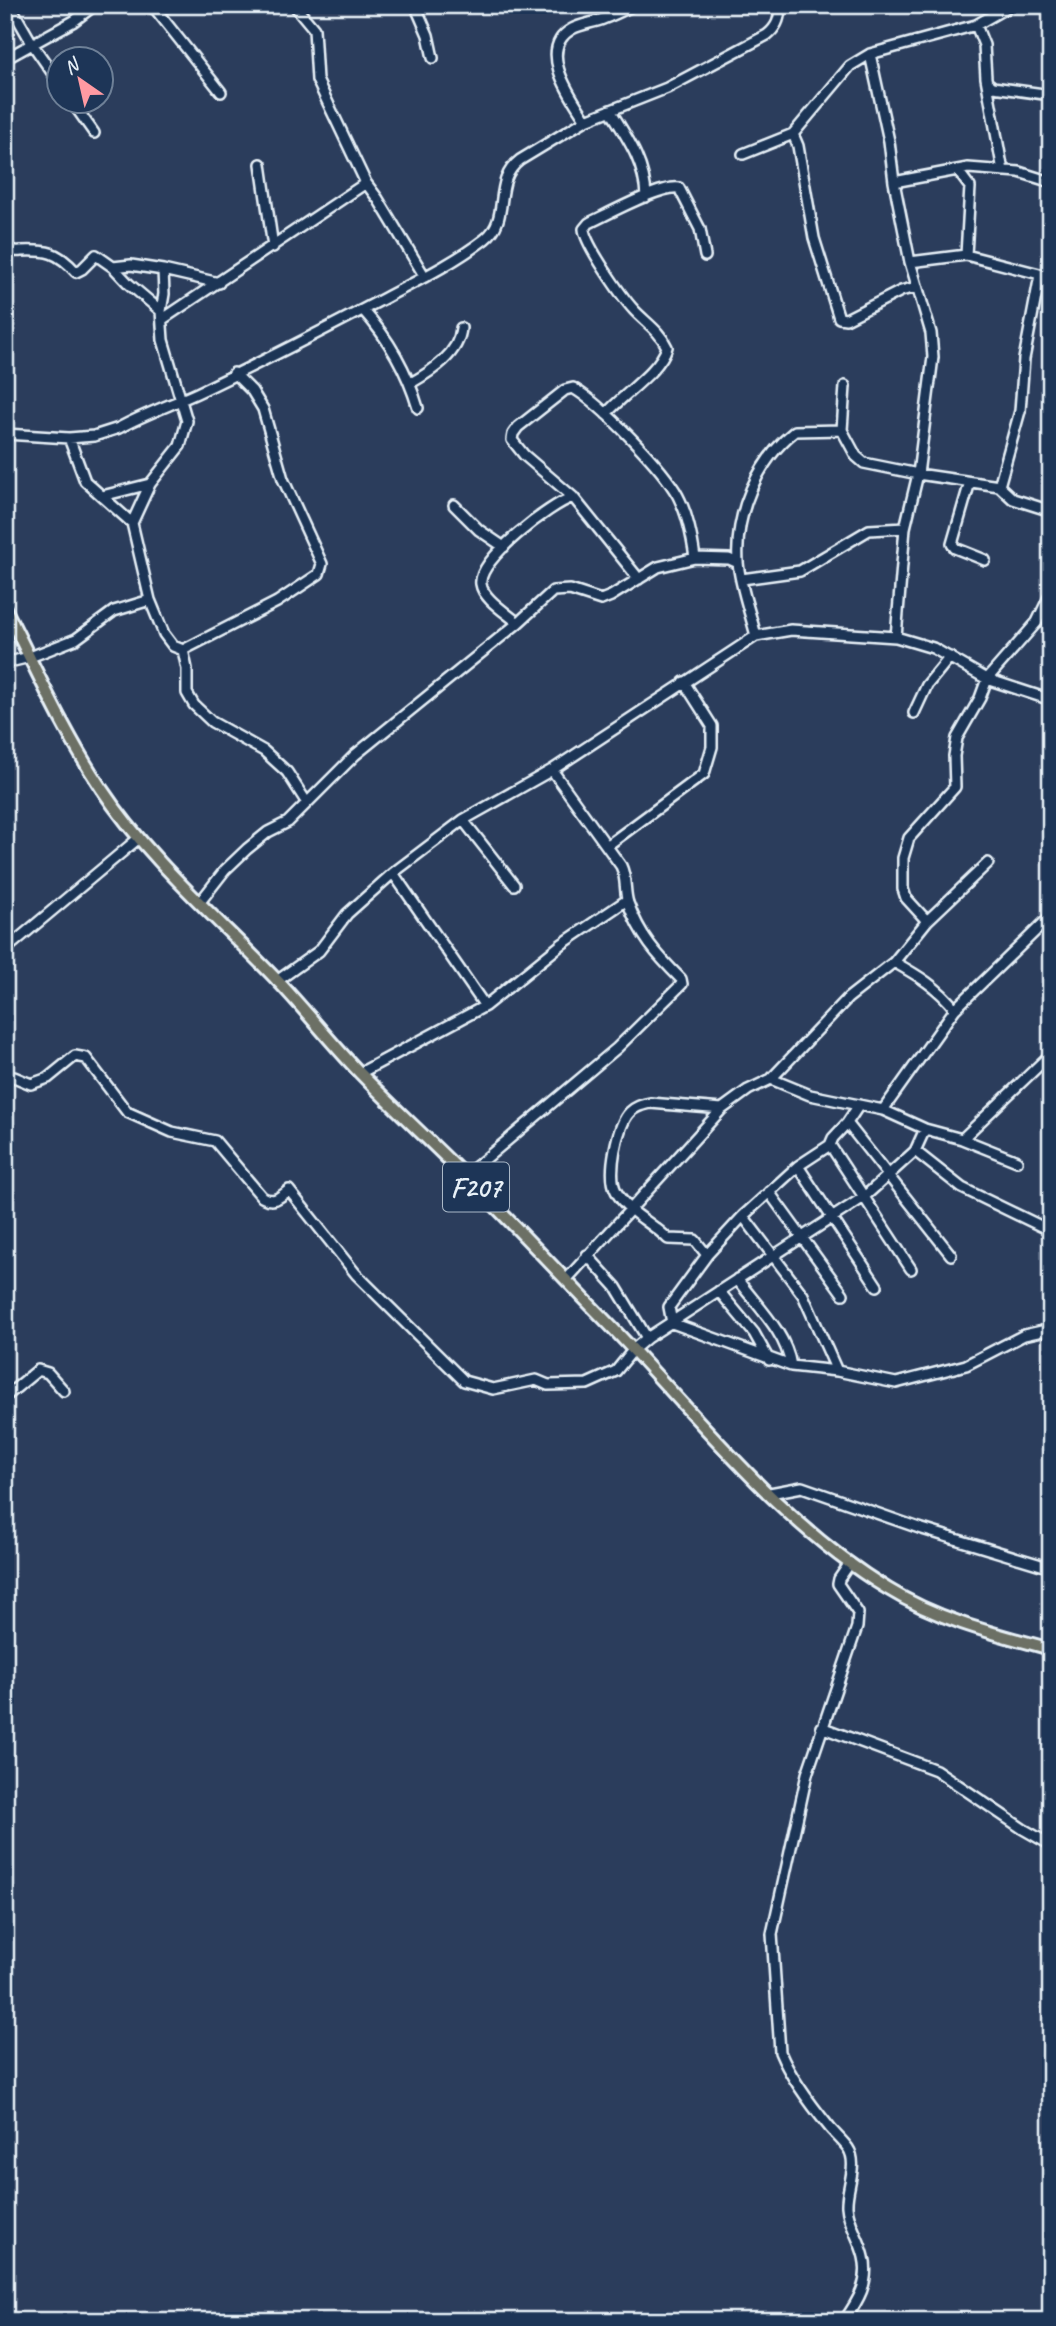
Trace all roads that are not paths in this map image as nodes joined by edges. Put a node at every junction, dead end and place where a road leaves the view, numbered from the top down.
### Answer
1 (10, 5) edge
2 (95, 5) edge
3 (172, 5) edge
4 (294, 5) edge
5 (415, 5) edge
6 (634, 5) edge
7 (779, 5) edge
8 (1011, 5) edge
9 (151, 7) edge
10 (976, 24) junction
11 (33, 45) junction
12 (870, 54) junction
13 (433, 58) dead end
14 (5, 59) edge
15 (46, 64) edge
16 (988, 83) junction
17 (221, 92) dead end
18 (1051, 95) edge
19 (610, 110) junction
20 (82, 116) edge
21 (586, 120) junction
22 (94, 133) dead end
23 (793, 134) junction
24 (743, 154) dead end
25 (261, 164) dead end
26 (958, 171) junction
27 (1003, 171) junction
28 (894, 182) junction
29 (1051, 182) edge
30 (366, 183) junction
31 (646, 197) junction
32 (5, 239) edge
33 (273, 247) junction
34 (8, 251) edge
35 (966, 255) junction
36 (705, 256) dead end
37 (910, 261) junction
38 (113, 267) junction
39 (163, 270) junction
40 (1040, 275) junction
41 (425, 277) junction
42 (1051, 277) edge
43 (219, 283) junction
44 (916, 286) junction
45 (363, 310) junction
46 (162, 315) junction
47 (461, 328) dead end
48 (234, 373) junction
49 (411, 383) junction
50 (845, 386) dead end
51 (180, 400) junction
52 (418, 408) dead end
53 (606, 414) junction
54 (842, 430) junction
55 (5, 434) edge
56 (69, 438) junction
57 (918, 474) junction
58 (970, 482) junction
59 (149, 484) junction
60 (999, 486) junction
61 (102, 496) junction
62 (573, 497) junction
63 (453, 505) dead end
64 (1051, 511) edge
65 (132, 523) junction
66 (905, 528) junction
67 (504, 548) junction
68 (695, 558) junction
69 (985, 560) dead end
70 (738, 563) junction
71 (639, 579) junction
72 (741, 579) junction
73 (1051, 593) edge
74 (150, 600) junction
75 (5, 608) edge
76 (518, 622) junction
77 (756, 636) junction
78 (896, 636) junction
79 (183, 650) junction
80 (30, 657) junction
81 (950, 657) junction
82 (5, 663) edge
83 (988, 679) junction
84 (684, 682) junction
85 (1051, 700) edge
86 (914, 713) dead end
87 (552, 770) junction
88 (307, 803) junction
89 (463, 820) junction
90 (139, 838) junction
91 (608, 845) junction
92 (988, 863) dead end
93 (393, 873) junction
94 (514, 885) dead end
95 (627, 900) junction
96 (200, 902) junction
97 (1051, 916) edge
98 (927, 921) junction
99 (5, 950) edge
100 (894, 962) junction
101 (277, 981) junction
102 (485, 1006) junction
103 (955, 1009) junction
104 (1051, 1054) edge
105 (360, 1073) junction
106 (14, 1077) dead end
107 (771, 1079) junction
108 (859, 1105) junction
109 (722, 1109) junction
110 (883, 1110) junction
111 (847, 1123) junction
112 (925, 1129) junction
113 (962, 1139) junction
114 (830, 1145) junction
115 (915, 1151) junction
116 (1017, 1161) dead end
117 (798, 1166) junction
118 (889, 1175) junction
119 (465, 1176) junction
120 (769, 1192) junction
121 (864, 1197) junction
122 (631, 1211) junction
123 (743, 1216) junction
124 (831, 1217) junction
125 (1051, 1231) edge
126 (803, 1236) junction
127 (773, 1254) junction
128 (587, 1255) junction
129 (707, 1255) junction
130 (951, 1255) dead end
131 (911, 1269) dead end
132 (737, 1279) junction
133 (566, 1280) junction
134 (877, 1286) dead end
135 (719, 1291) junction
136 (843, 1294) dead end
137 (672, 1323) junction
138 (1051, 1329) edge
139 (647, 1338) junction
140 (634, 1349) junction
141 (770, 1360) junction
142 (791, 1366) junction
143 (837, 1371) junction
144 (64, 1391) dead end
145 (5, 1396) edge
146 (770, 1493) junction
147 (850, 1563) junction
148 (1051, 1568) edge
149 (1051, 1649) edge
150 (821, 1727) junction
151 (1051, 1845) edge
152 (844, 2321) edge

1 - 11 street
2 - 11 street
3 - 9 street
4 - 30 street
5 - 13 street
6 - 21 street
7 - 19 street
8 - 10 street
9 - 17 street
10 - 12 street
10 - 16 street
11 - 14 street
11 - 15 street
12 - 23 street
12 - 28 street
16 - 18 street
16 - 27 street
19 - 21 street
19 - 31 street
20 - 22 street
21 - 41 street
23 - 24 street
23 - 44 street
25 - 33 street
26 - 27 street
26 - 28 street
26 - 35 street
27 - 29 street
28 - 37 street
30 - 33 street
30 - 41 street
31 - 36 street
31 - 53 street
32 - 34 street
33 - 43 street
34 - 38 street
35 - 37 street
35 - 40 street
37 - 44 street
38 - 39 street
38 - 46 street
39 - 43 street
39 - 46 street
40 - 42 street
40 - 60 street
41 - 45 street
43 - 46 street
44 - 57 street
45 - 48 street
45 - 49 street
46 - 51 street
47 - 49 street
48 - 51 street
48 - 79 street
49 - 52 street
50 - 54 street
51 - 56 street
51 - 59 street
53 - 62 street
53 - 68 street
54 - 57 street
54 - 70 street
55 - 56 street
56 - 61 street
57 - 58 street
57 - 66 street
58 - 60 street
58 - 69 street
59 - 61 street
59 - 65 street
60 - 64 street
61 - 65 street
62 - 67 street
62 - 71 street
63 - 67 street
65 - 74 street
66 - 72 street
66 - 78 street
67 - 76 street
68 - 70 street
68 - 71 street
70 - 72 street
71 - 76 street
72 - 77 street
73 - 83 street
74 - 79 street
74 - 80 street
75 - 80 main road, F207
76 - 88 street
77 - 78 street
77 - 84 street
78 - 81 street
79 - 88 street
80 - 82 street
80 - 90 main road, F207
81 - 83 street
81 - 86 street
83 - 85 street
83 - 98 street
84 - 87 street
84 - 91 street
87 - 89 street
87 - 91 street
88 - 96 street
89 - 93 street
89 - 94 street
90 - 96 main road, F207
90 - 99 street
91 - 95 street
92 - 98 street
93 - 101 street
93 - 102 street
95 - 102 street
95 - 119 street
96 - 101 main road, F207
97 - 103 street
98 - 100 street
100 - 103 street
100 - 107 street
101 - 105 main road, F207
102 - 105 street
103 - 110 street
104 - 113 street
105 - 119 main road, F207
106 - 140 street
107 - 108 street
107 - 109 street
108 - 110 street
108 - 111 street
109 - 122 street
109 - 122 street
110 - 112 street
111 - 114 street
111 - 118 street
112 - 113 street
112 - 115 street
113 - 116 street
114 - 117 street
114 - 121 street
115 - 118 street
115 - 125 street
117 - 120 street
117 - 124 street
118 - 121 street
118 - 130 street
119 - 133 main road, F207
120 - 123 street
120 - 126 street
121 - 124 street
121 - 131 street
122 - 128 street
122 - 129 street
123 - 127 street
123 - 129 street
124 - 126 street
124 - 134 street
126 - 127 street
126 - 136 street
127 - 132 street
127 - 143 street
128 - 133 street
128 - 139 street
129 - 137 street
132 - 135 street
132 - 142 street
133 - 140 main road, F207
135 - 137 street
135 - 141 street
137 - 139 street
137 - 141 street
138 - 143 street
139 - 140 street
140 - 146 main road, F207
141 - 142 street
142 - 143 street
144 - 145 street
146 - 147 main road, F207
146 - 148 street
147 - 149 main road, F207
147 - 150 street
150 - 151 street
150 - 152 street

